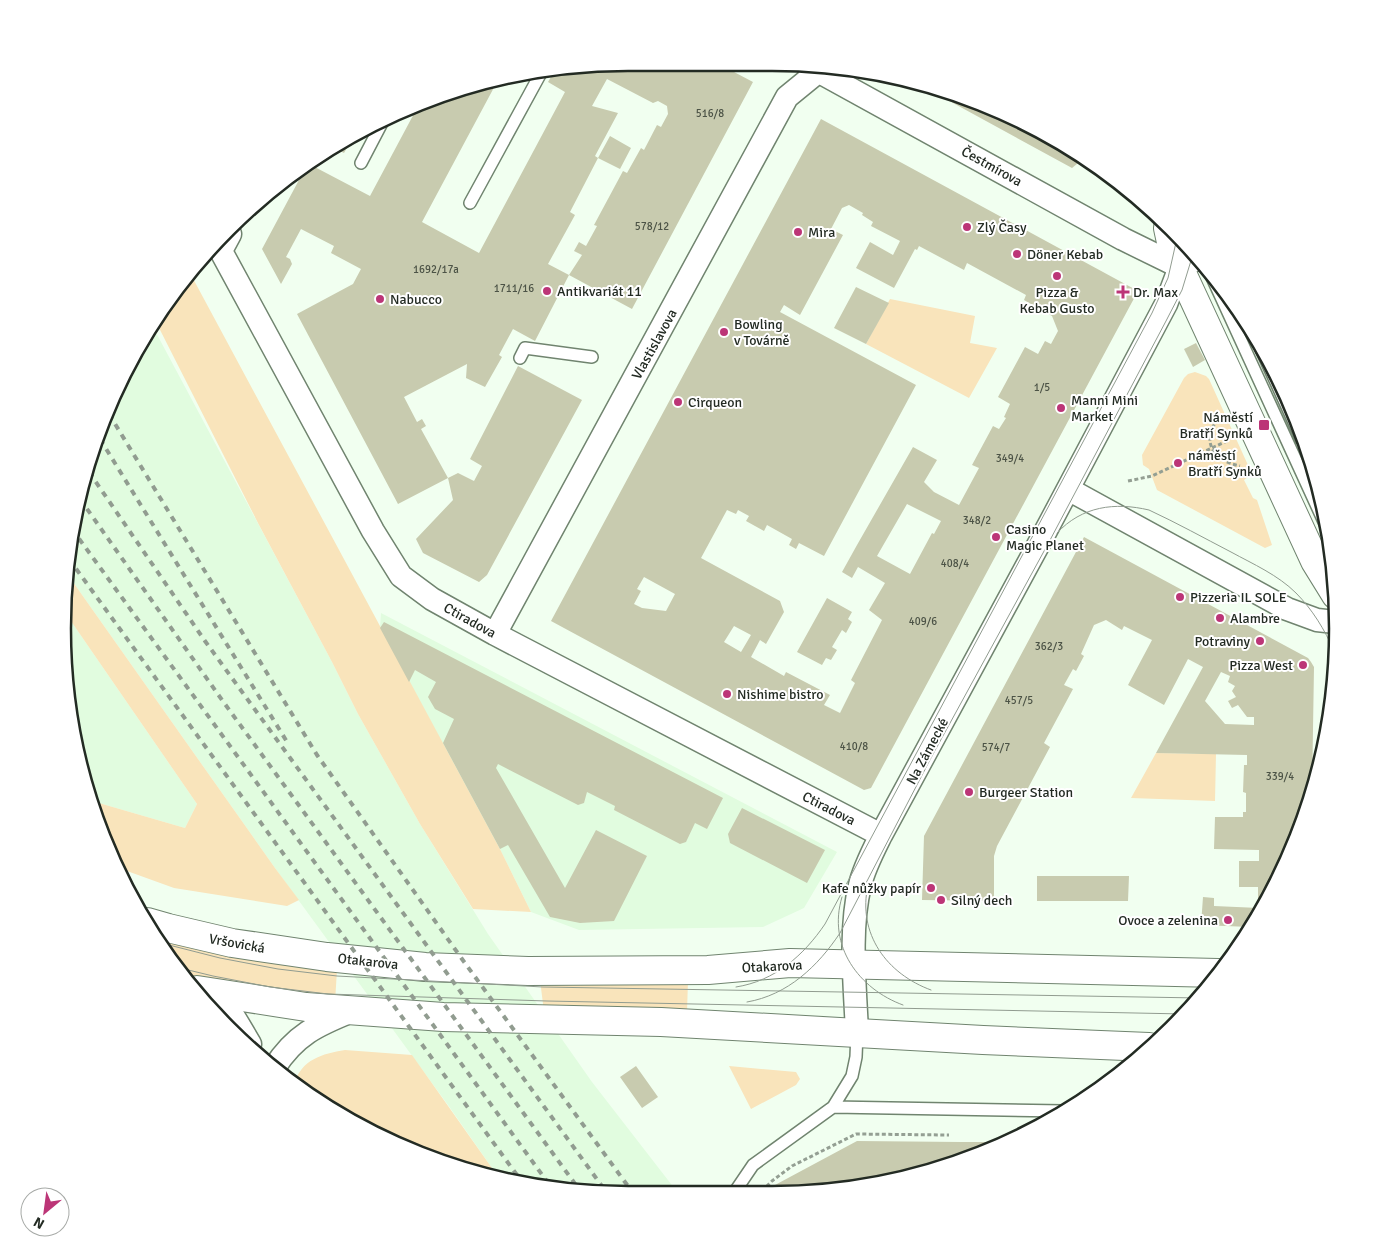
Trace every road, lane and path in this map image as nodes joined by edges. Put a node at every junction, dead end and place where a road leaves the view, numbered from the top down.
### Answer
1 (811, 72) edge
2 (829, 74) edge
3 (538, 79) edge
4 (378, 131) edge
5 (361, 163) dead end
6 (470, 203) dead end
7 (1170, 239) edge
8 (224, 245) edge
9 (1188, 263) edge
10 (1224, 303) edge
11 (592, 357) dead end
12 (520, 358) dead end
13 (1219, 417) dead end
14 (1235, 438) dead end
15 (1211, 448) junction
16 (1248, 465) dead end
17 (1128, 481) dead end
18 (1068, 489) junction
19 (1313, 498) edge
20 (1327, 581) edge
21 (1329, 621) edge
22 (496, 634) junction
23 (881, 835) junction
24 (157, 925) edge
25 (327, 957) joint
26 (855, 964) junction
27 (1210, 973) edge
28 (206, 992) edge
29 (223, 1011) edge
30 (352, 1012) junction
31 (242, 1030) edge
32 (857, 1032) junction
33 (1139, 1047) edge
34 (278, 1062) edge
35 (833, 1107) junction
36 (1050, 1111) edge
37 (949, 1135) dead end
38 (739, 1186) edge
39 (767, 1186) edge

1 - 22 street, Vlastislavova
2 - 9 street, Čestmírova
3 - 6 lane
4 - 5 lane
7 - 9 main road
8 - 22 street, Ctiradova
9 - 18 street
9 - 20 main road
10 - 19 lane
11 - 12 lane
13 - 15 path
14 - 15 path
15 - 16 path
15 - 17 path
18 - 21 street
18 - 23 street, Na Zámecké
22 - 23 street, Ctiradova
23 - 26 street, Na Zámecké
24 - 25 main road, Vršovická
25 - 26 main road, Otakarova
26 - 27 main road, Otakarova
26 - 32 street, Na Zámecké
28 - 30 main road
29 - 31 street
30 - 32 main road
30 - 34 street
32 - 33 main road
32 - 35 lane
35 - 36 lane
35 - 38 lane
37 - 39 path

